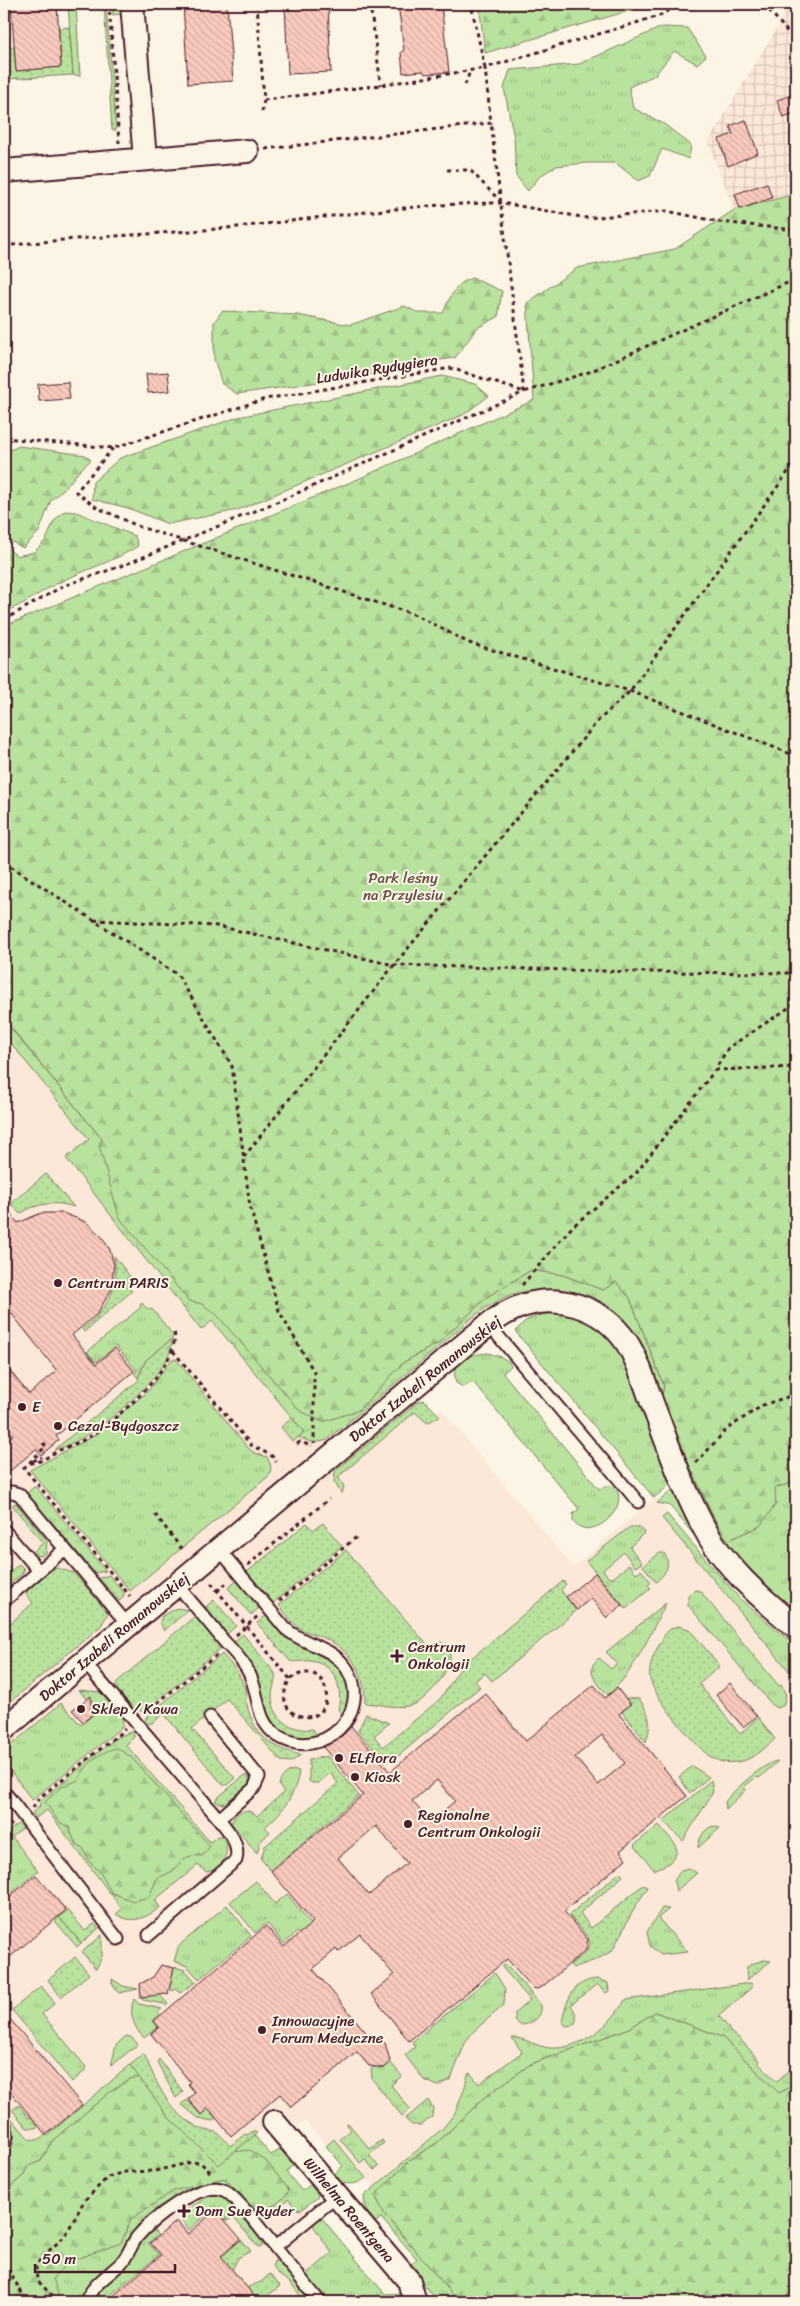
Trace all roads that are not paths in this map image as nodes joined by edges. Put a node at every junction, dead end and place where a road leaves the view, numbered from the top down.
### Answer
1 (132, 4) edge
2 (247, 150) road end
3 (145, 159) junction
4 (4, 171) edge
5 (489, 1325) junction
6 (4, 1493) edge
7 (638, 1502) dead end
8 (4, 1530) edge
9 (66, 1549) junction
10 (220, 1549) junction
11 (39, 1571) junction
12 (177, 1585) junction
13 (4, 1601) edge
14 (128, 1625) junction
15 (796, 1627) edge
16 (83, 1661) junction
17 (210, 1717) dead end
18 (4, 1729) edge
19 (5, 1794) edge
20 (219, 1819) junction
21 (149, 1935) dead end
22 (118, 1939) dead end
23 (274, 2122) dead end
24 (4, 2123) edge
25 (4, 2146) edge
26 (337, 2196) junction
27 (275, 2248) junction
28 (86, 2302) edge
29 (320, 2302) edge
30 (415, 2302) edge

1 - 3 street
2 - 3 street
3 - 4 street
5 - 7 lane
5 - 10 street, Doktor Izabeli Romanowskiej
5 - 15 street, Doktor Izabeli Romanowskiej
6 - 9 lane
8 - 11 lane
9 - 11 lane
9 - 14 lane
10 - 12 street, Doktor Izabeli Romanowskiej
10 - 12 lane
11 - 13 lane
12 - 14 street, Doktor Izabeli Romanowskiej
14 - 16 street, Doktor Izabeli Romanowskiej
16 - 18 street, Doktor Izabeli Romanowskiej
16 - 20 lane
17 - 20 lane
19 - 22 lane
20 - 21 lane
23 - 26 street, Wilhelma Roentgena
24 - 25 lane
26 - 27 lane
26 - 30 street, Wilhelma Roentgena
27 - 28 lane
27 - 29 lane

